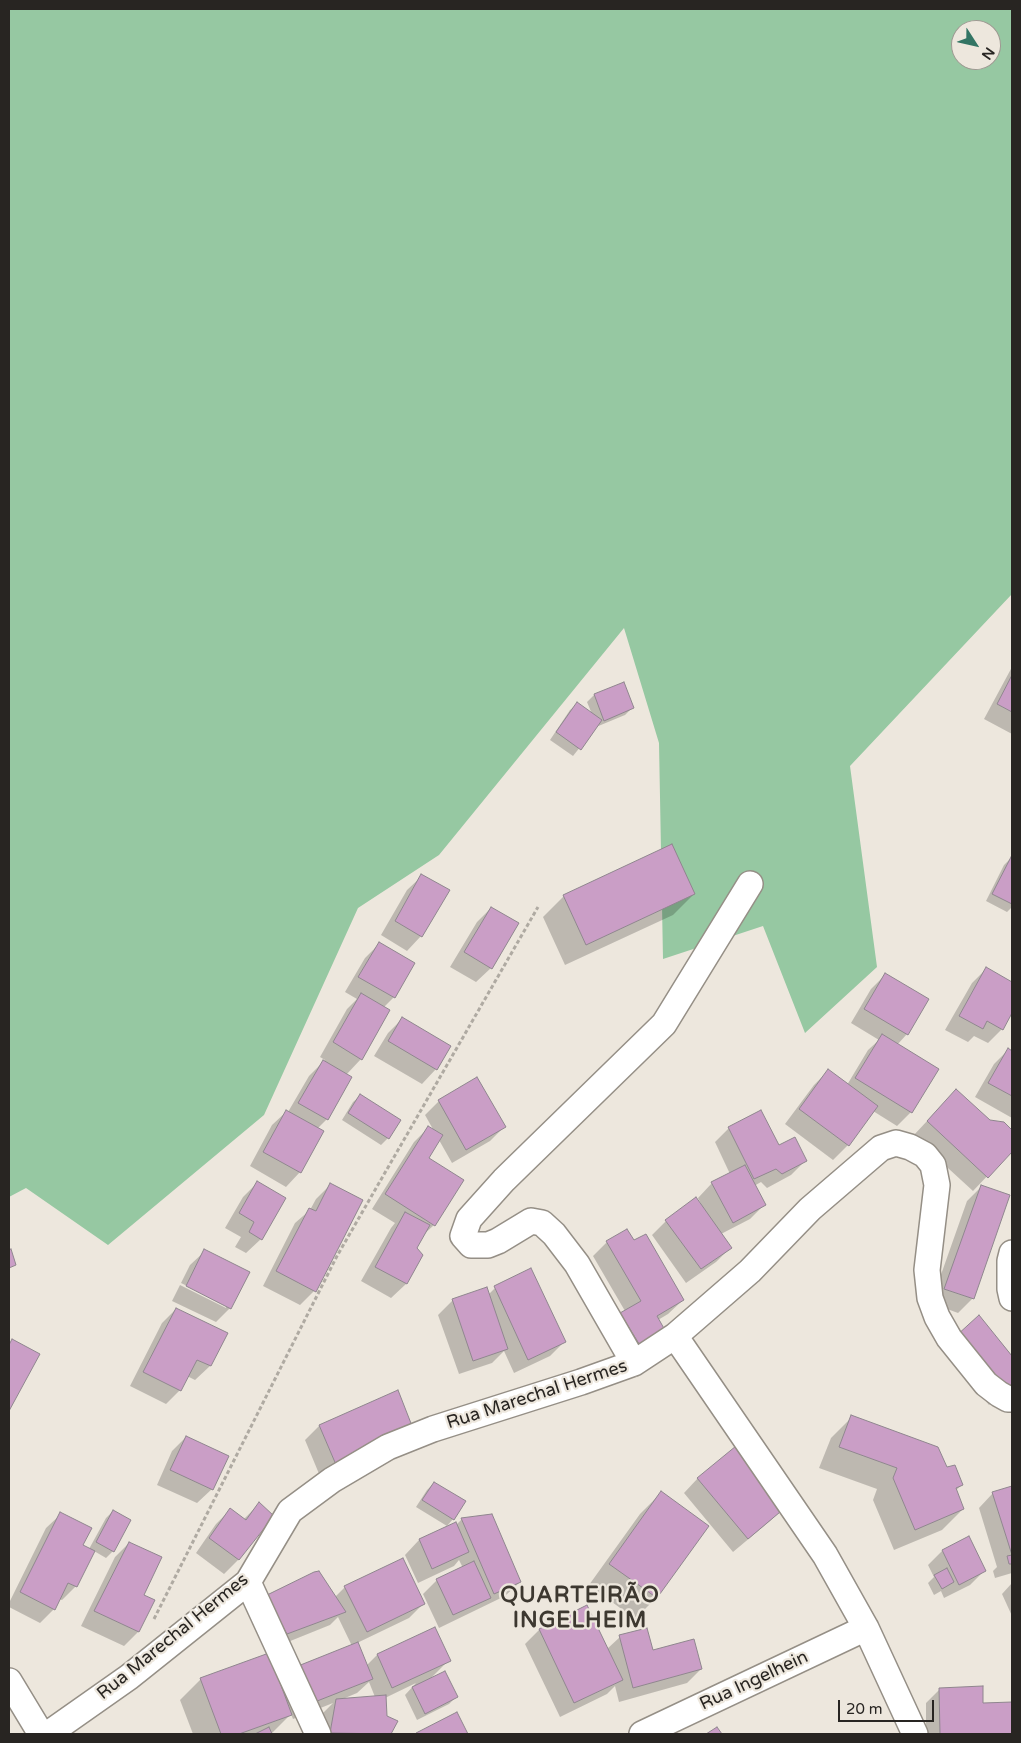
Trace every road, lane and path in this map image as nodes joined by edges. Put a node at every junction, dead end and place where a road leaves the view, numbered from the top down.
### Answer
1 (750, 884) dead end
2 (538, 907) dead end
3 (1012, 1253) edge
4 (1012, 1298) edge
5 (675, 1336) junction
6 (634, 1363) junction
7 (1012, 1399) edge
8 (248, 1582) junction
9 (152, 1624) dead end
10 (866, 1628) junction
11 (9, 1681) edge
12 (41, 1734) edge
13 (48, 1734) edge
14 (318, 1734) edge
15 (642, 1734) edge
16 (915, 1734) edge

1 - 6 street
2 - 9 path
3 - 4 street
5 - 6 street, Rua Marechal Hermes
5 - 7 street, Rua Marechal Hermes
5 - 10 street
6 - 8 street, Rua Marechal Hermes
8 - 13 street, Rua Marechal Hermes
8 - 14 street
10 - 15 street, Rua Ingelhein
10 - 16 street
11 - 12 street

